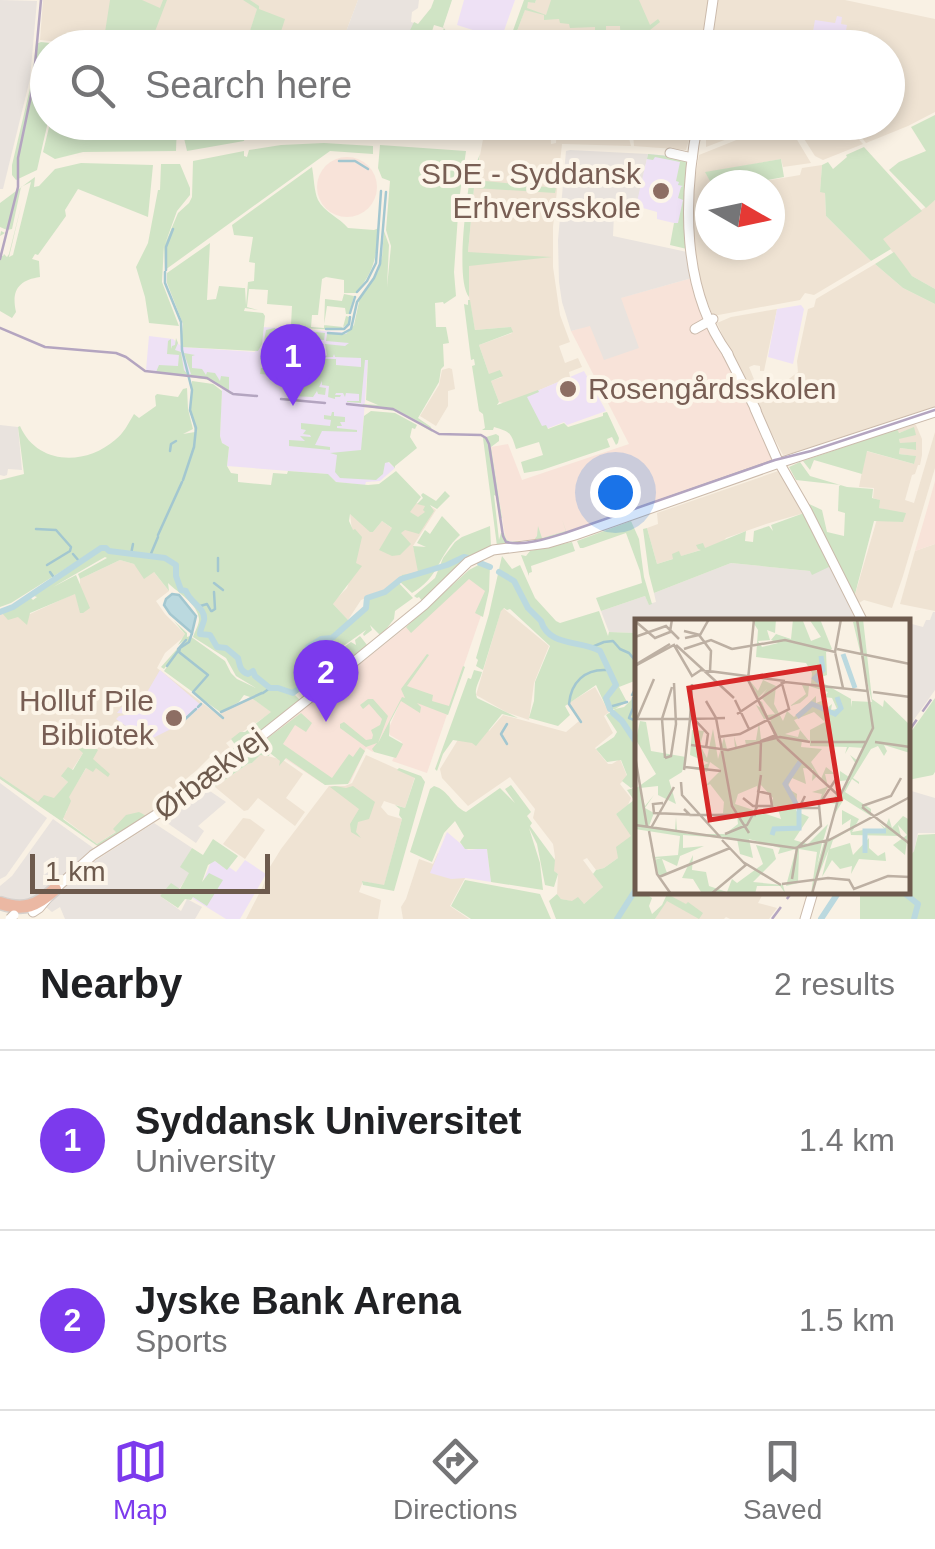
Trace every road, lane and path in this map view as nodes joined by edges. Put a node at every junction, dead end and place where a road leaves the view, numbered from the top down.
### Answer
1 (711, 0) edge
2 (708, 30) edge
3 (695, 140) edge
4 (695, 140) edge
5 (670, 153) dead end
6 (693, 154) junction
7 (688, 215) junction
8 (724, 316) dead end
9 (712, 321) junction
10 (695, 329) dead end
11 (728, 354) junction
12 (754, 408) junction
13 (935, 414) edge
14 (854, 436) junction
15 (840, 446) junction
16 (811, 454) junction
17 (783, 464) junction
18 (714, 484) junction
19 (691, 497) junction
20 (806, 511) junction
21 (639, 513) junction
22 (611, 524) junction
23 (572, 536) junction
24 (860, 619) edge
25 (363, 656) junction
26 (333, 684) junction
27 (99, 852) junction
28 (54, 889) junction
29 (813, 894) edge
30 (0, 908) edge
31 (22, 917) edge
32 (806, 919) edge

1 - 2 main road
3 - 6 main road
4 - 6 main road
5 - 6 main road
6 - 7 main road
6 - 7 main road
7 - 9 main road
8 - 9 main road
9 - 10 main road
9 - 11 main road
9 - 11 main road
11 - 12 main road
12 - 17 main road
12 - 17 main road
13 - 14 main road
13 - 15 main road
14 - 15 main road
14 - 16 main road
15 - 17 main road
16 - 17 main road
16 - 17 main road
17 - 18 main road
17 - 19 main road, Ørbækvej
17 - 20 main road
17 - 20 main road
18 - 19 main road
18 - 21 main road
19 - 21 main road, Ørbækvej
20 - 24 main road
21 - 22 main road, Ørbækvej
22 - 23 main road, Ørbækvej
22 - 23 main road, Ørbækvej
23 - 25 main road, Ørbækvej
23 - 26 main road, Ørbækvej
25 - 26 main road
25 - 27 main road, Ørbækvej
26 - 27 main road, Ørbækvej
27 - 28 main road, Ørbækvej
27 - 31 main road
28 - 30 highway
28 - 31 main road, Ørbækvej
29 - 32 main road
30 - 31 highway

